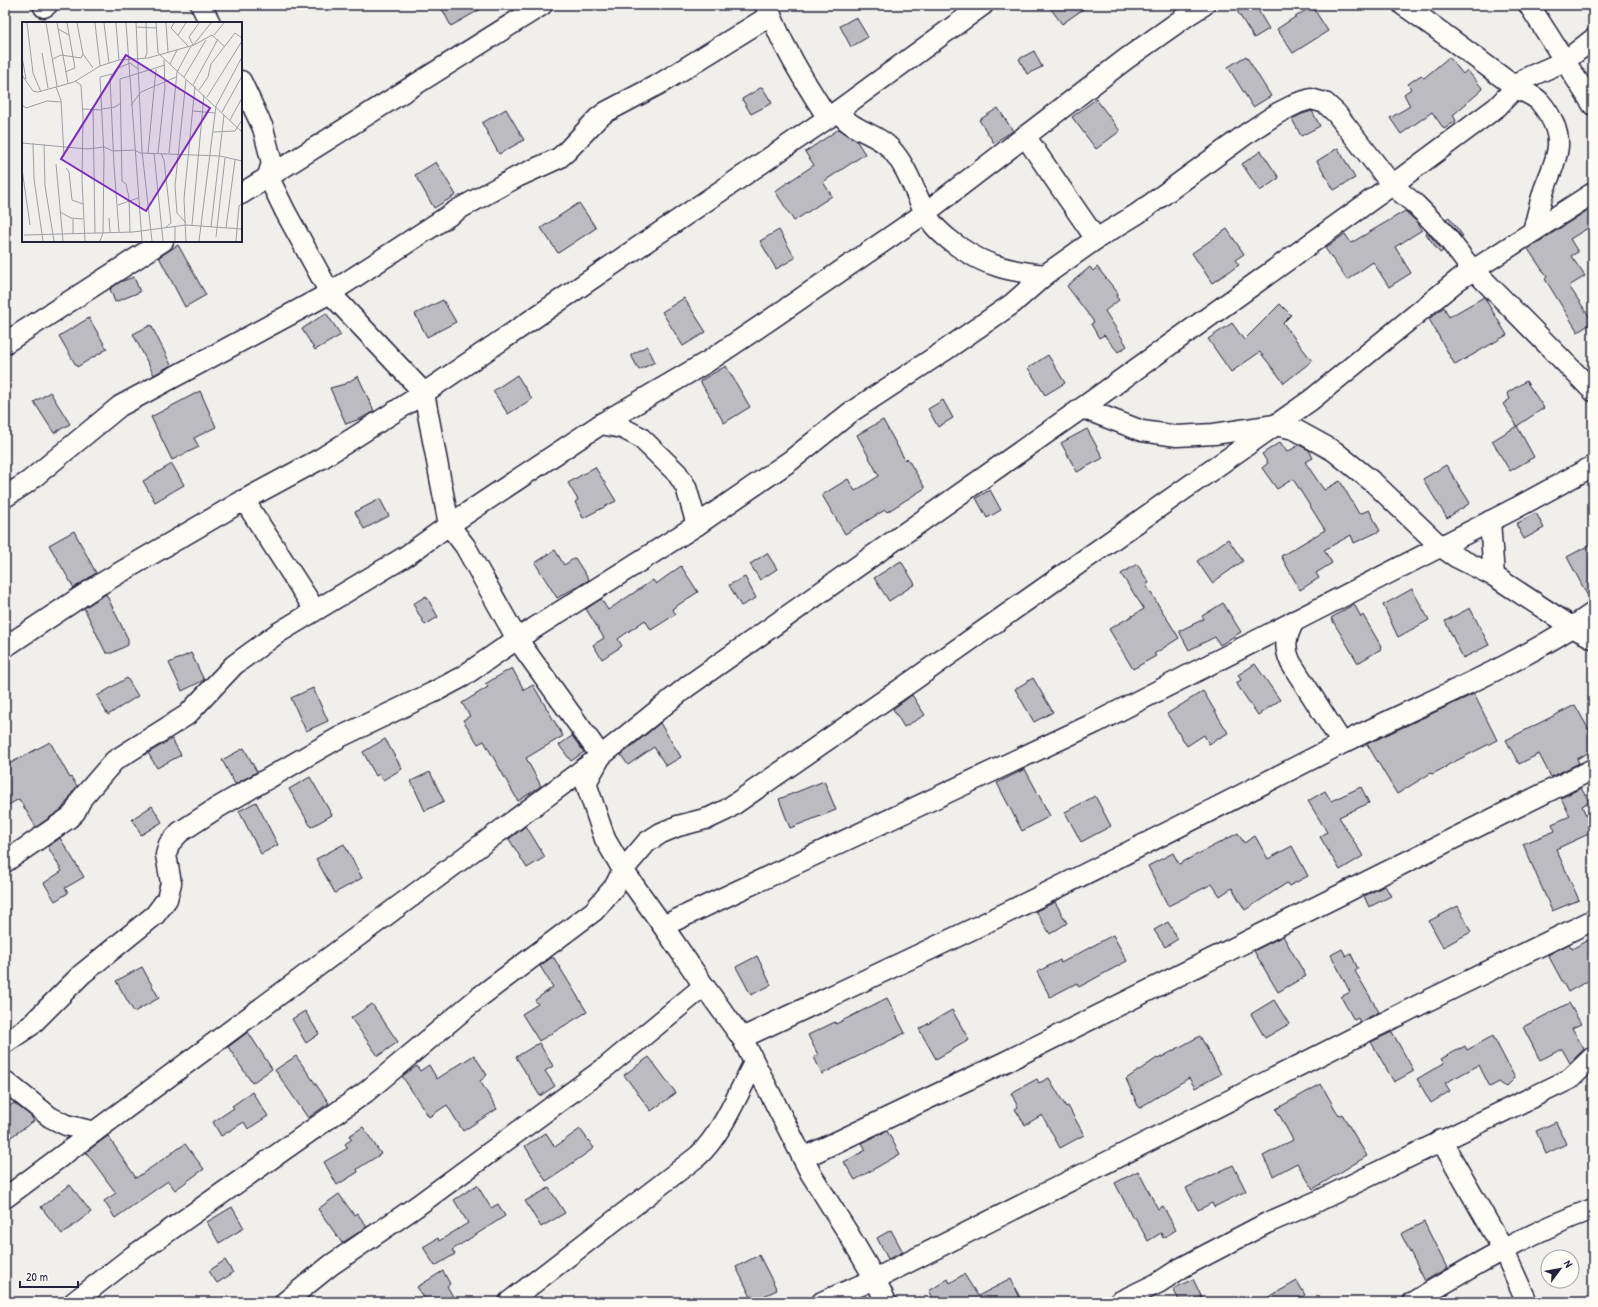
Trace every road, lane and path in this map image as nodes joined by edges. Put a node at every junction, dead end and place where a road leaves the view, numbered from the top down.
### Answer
1 (201, 5) edge
2 (542, 5) edge
3 (983, 5) edge
4 (1204, 5) edge
5 (1403, 5) edge
6 (1529, 5) edge
7 (768, 10) edge
8 (210, 22) edge
9 (1593, 39) edge
10 (1565, 61) junction
11 (242, 83) edge
12 (1516, 87) junction
13 (1593, 105) edge
14 (833, 115) junction
15 (1025, 136) junction
16 (268, 176) junction
17 (1392, 185) junction
18 (242, 193) edge
19 (1593, 193) edge
20 (925, 213) junction
21 (1533, 231) junction
22 (1096, 239) junction
23 (161, 242) edge
24 (1474, 269) junction
25 (1045, 275) junction
26 (330, 293) junction
27 (5, 343) edge
28 (1593, 391) edge
29 (424, 393) junction
30 (1082, 408) junction
31 (601, 424) junction
32 (1276, 425) junction
33 (1593, 466) edge
34 (5, 497) edge
35 (244, 500) junction
36 (1490, 521) junction
37 (449, 525) junction
38 (697, 525) junction
39 (1440, 546) junction
40 (1494, 576) junction
41 (315, 610) junction
42 (1593, 613) edge
43 (1294, 621) junction
44 (1572, 627) junction
45 (1593, 638) edge
46 (517, 639) junction
47 (5, 647) edge
48 (1342, 743) junction
49 (601, 756) junction
50 (1593, 769) edge
51 (5, 862) edge
52 (623, 870) junction
53 (1593, 920) edge
54 (663, 926) junction
55 (704, 986) junction
56 (742, 1038) junction
57 (5, 1044) edge
58 (1593, 1057) edge
59 (754, 1063) junction
60 (5, 1081) edge
61 (94, 1132) junction
62 (1442, 1140) junction
63 (803, 1158) junction
64 (5, 1198) edge
65 (1593, 1209) edge
66 (1502, 1249) junction
67 (875, 1279) junction
68 (74, 1302) edge
69 (285, 1302) edge
70 (509, 1302) edge
71 (822, 1302) edge
72 (886, 1302) edge
73 (1119, 1302) edge
74 (1413, 1302) edge
75 (1527, 1302) edge

1 - 8 street
2 - 16 street
3 - 14 street
4 - 15 street
5 - 12 street
6 - 10 street
7 - 14 street
7 - 26 street
9 - 10 street
10 - 12 street
10 - 13 street
11 - 16 street
12 - 17 street
12 - 21 street
14 - 20 street
14 - 29 street
15 - 20 street
15 - 22 street
16 - 18 street
16 - 26 street
17 - 22 street
17 - 24 street
17 - 30 street
19 - 21 street
20 - 25 street
20 - 31 street
21 - 24 street
22 - 25 street
23 - 27 street
24 - 28 street
24 - 32 street
25 - 38 street
26 - 29 street
26 - 34 street
29 - 35 street
29 - 37 street
30 - 32 street
30 - 49 street
31 - 37 street
31 - 38 street
32 - 39 street
32 - 52 street
33 - 36 street
35 - 41 street
35 - 47 street
36 - 39 street
36 - 40 street
37 - 41 street
37 - 46 street
38 - 46 street
39 - 40 street
39 - 43 street
40 - 44 street
41 - 51 street
42 - 44 street
43 - 48 street
43 - 54 street
44 - 45 street
44 - 48 street
46 - 49 street
46 - 57 street
48 - 56 street
49 - 52 street
49 - 61 street
50 - 63 street
52 - 54 street
52 - 68 street
53 - 67 street
54 - 55 street
55 - 56 street
55 - 69 street
56 - 59 street
58 - 62 street
59 - 63 street
59 - 70 street
60 - 61 street
61 - 64 street
62 - 66 street
62 - 73 street
63 - 67 street
65 - 66 street
66 - 74 street
66 - 75 street
67 - 71 street
67 - 72 street

